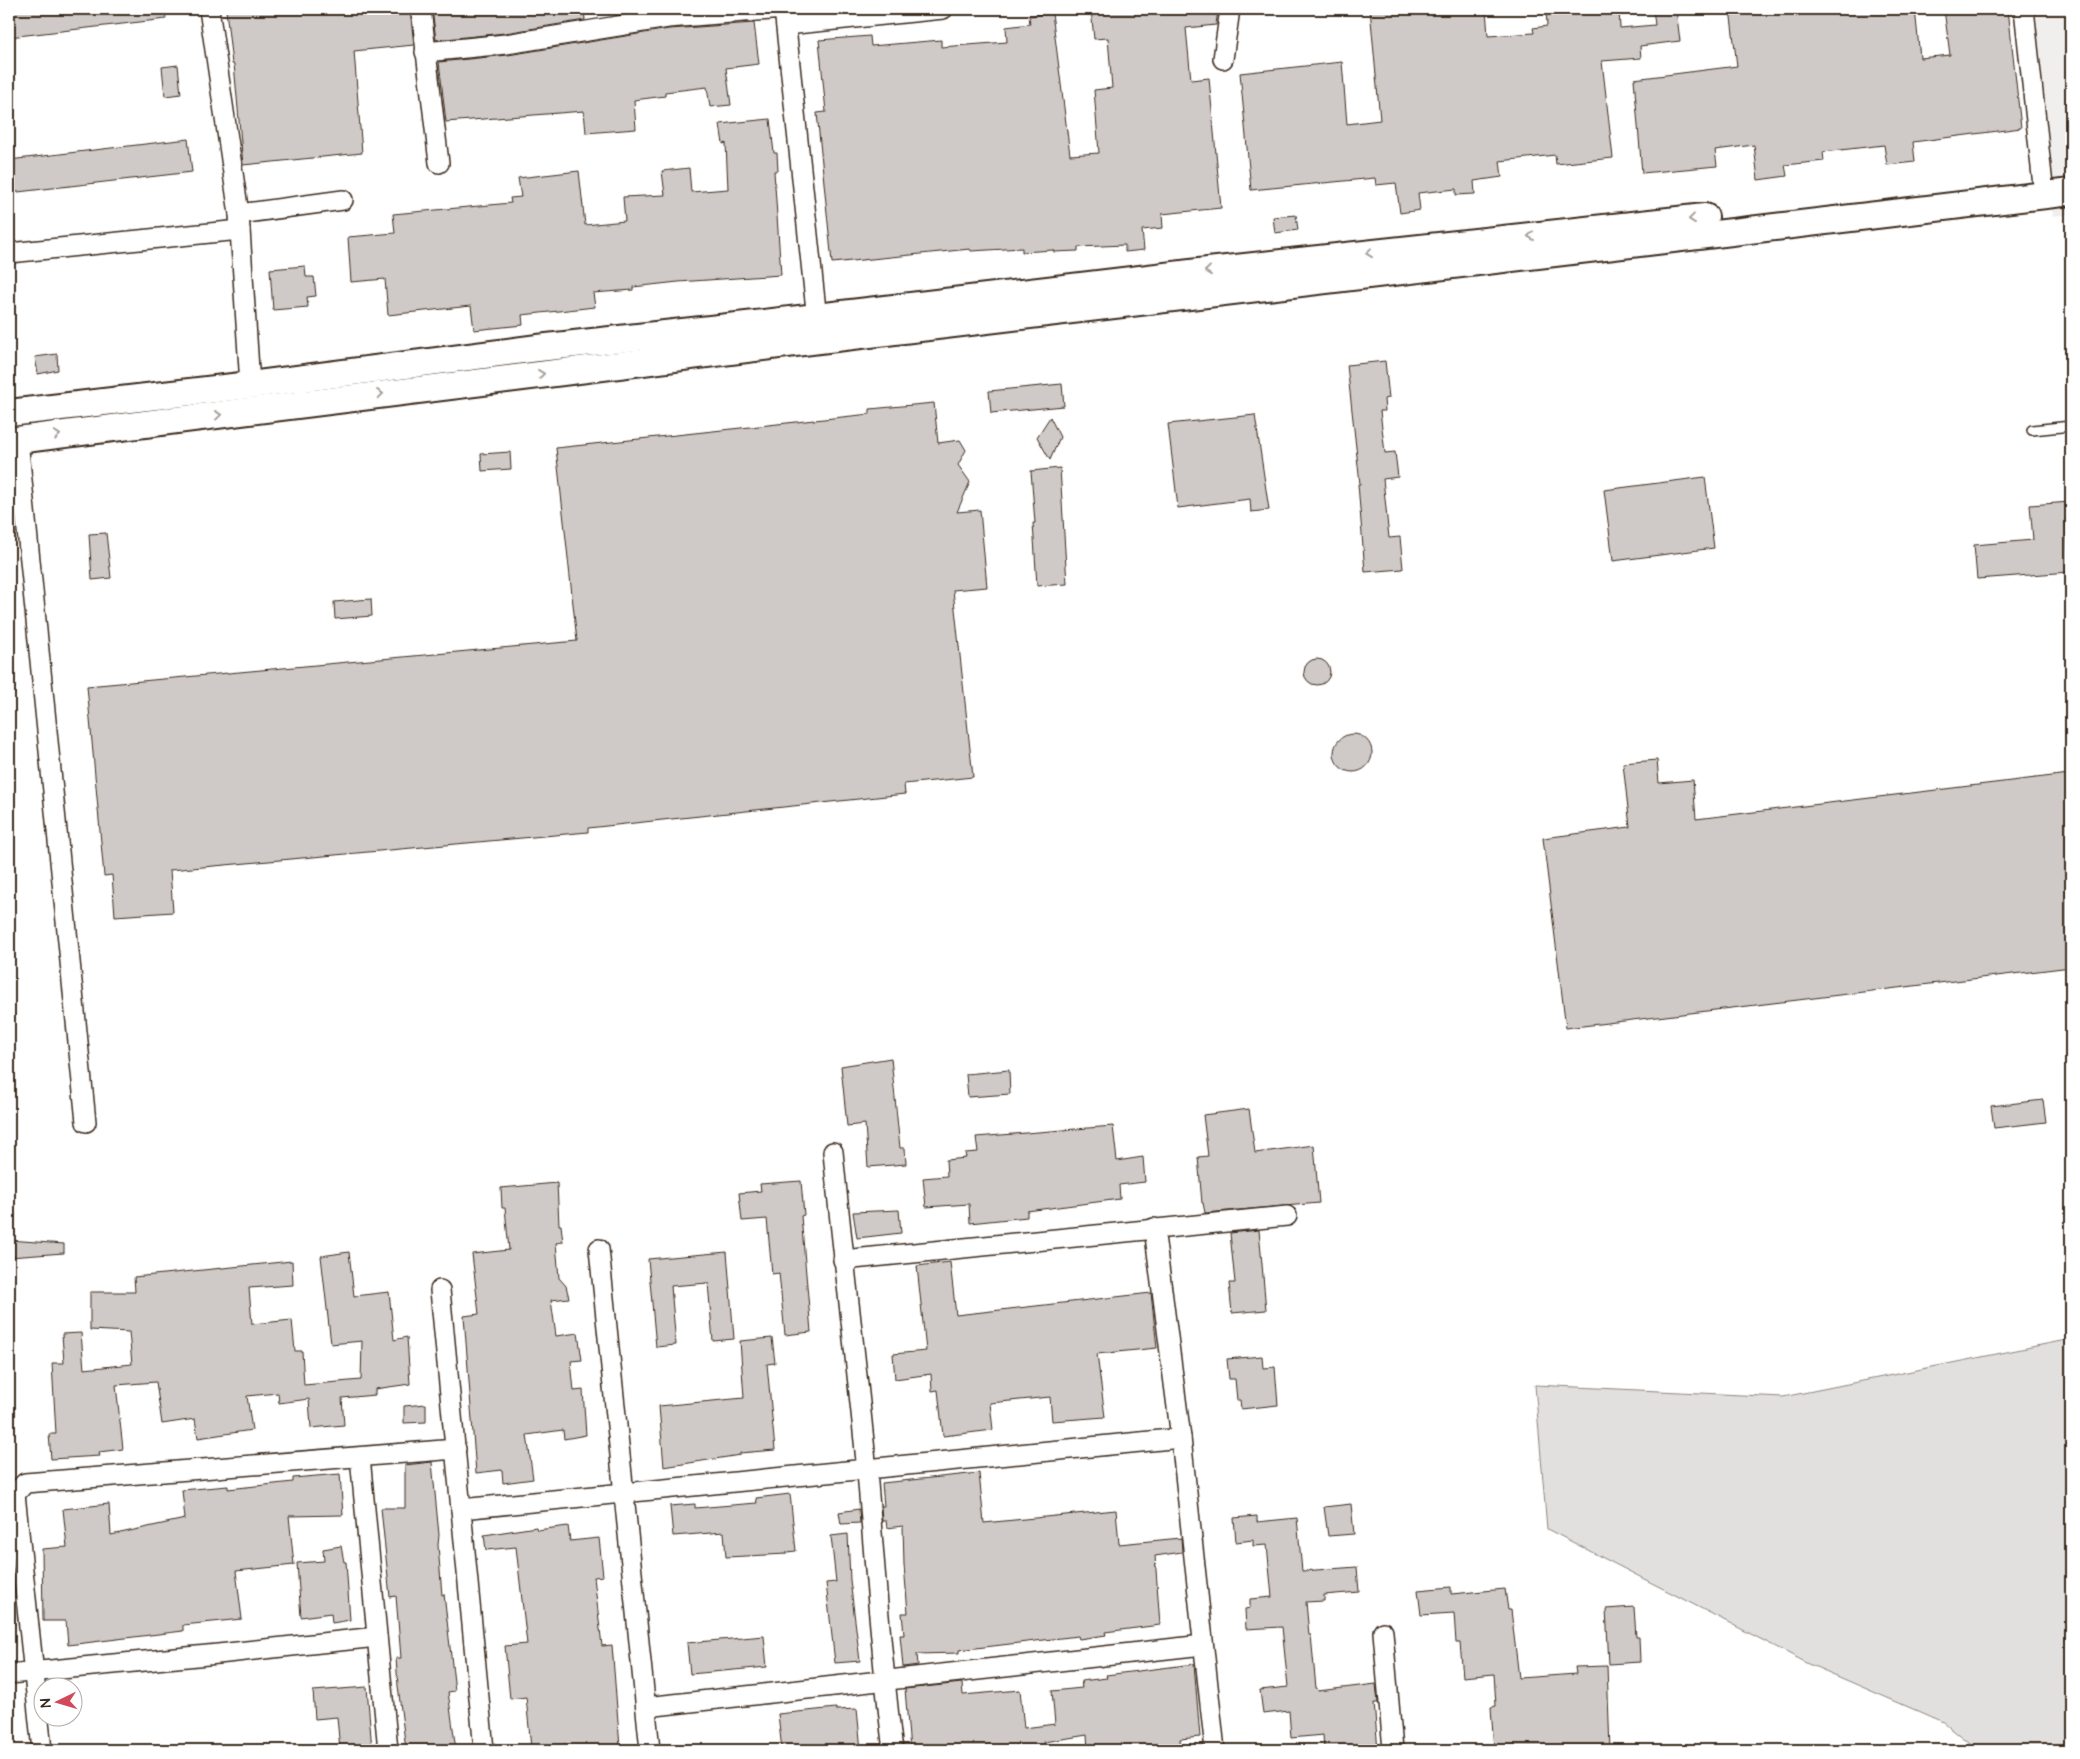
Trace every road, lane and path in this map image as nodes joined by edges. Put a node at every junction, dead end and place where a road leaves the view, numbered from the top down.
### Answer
1 (209, 9) edge
2 (421, 9) edge
3 (943, 9) edge
4 (1230, 9) edge
5 (2024, 9) edge
6 (786, 25) junction
7 (425, 52) junction
8 (1224, 59) dead end
9 (439, 163) dead end
10 (2071, 175) edge
11 (2044, 187) junction
12 (2071, 192) edge
13 (343, 200) dead end
14 (240, 222) junction
15 (9, 253) edge
16 (818, 328) junction
17 (250, 385) junction
18 (9, 413) edge
19 (2071, 426) edge
20 (2032, 430) dead end
21 (13, 441) edge
22 (86, 1122) dead end
23 (833, 1152) dead end
24 (1287, 1216) dead end
25 (1154, 1228) junction
26 (599, 1249) dead end
27 (843, 1260) junction
28 (440, 1290) dead end
29 (1181, 1438) junction
30 (456, 1449) junction
31 (360, 1457) junction
32 (866, 1470) junction
33 (625, 1493) junction
34 (461, 1509) junction
35 (1383, 1632) dead end
36 (377, 1637) junction
37 (1203, 1645) junction
38 (33, 1672) junction
39 (9, 1674) edge
40 (884, 1682) junction
41 (646, 1707) junction
42 (42, 1750) edge
43 (388, 1750) edge
44 (484, 1750) edge
45 (650, 1750) edge
46 (893, 1750) edge
47 (1215, 1750) edge
48 (1394, 1750) edge

1 - 14 street
2 - 7 street
3 - 6 street
4 - 8 street
5 - 11 street
6 - 7 street
6 - 16 street
7 - 9 street
10 - 11 main road
11 - 12 main road
11 - 16 main road
13 - 14 street
14 - 15 street
14 - 17 street
16 - 17 main road
21 -> 16 main road
17 - 18 main road
19 - 20 lane
21 - 22 street
23 - 27 street
24 - 25 street
25 - 27 street
25 - 29 street
26 - 33 street
27 - 32 street
28 - 30 street
29 - 32 street
29 - 37 street
30 - 31 street
30 - 34 street
31 - 36 street
31 - 38 street
32 - 33 street
32 - 40 street
33 - 34 street
33 - 41 street
34 - 44 street
35 - 48 street
36 - 38 street
36 - 43 street
37 - 40 street
37 - 47 street
38 - 39 street
38 - 42 street
40 - 41 street
40 - 46 street
41 - 45 street

